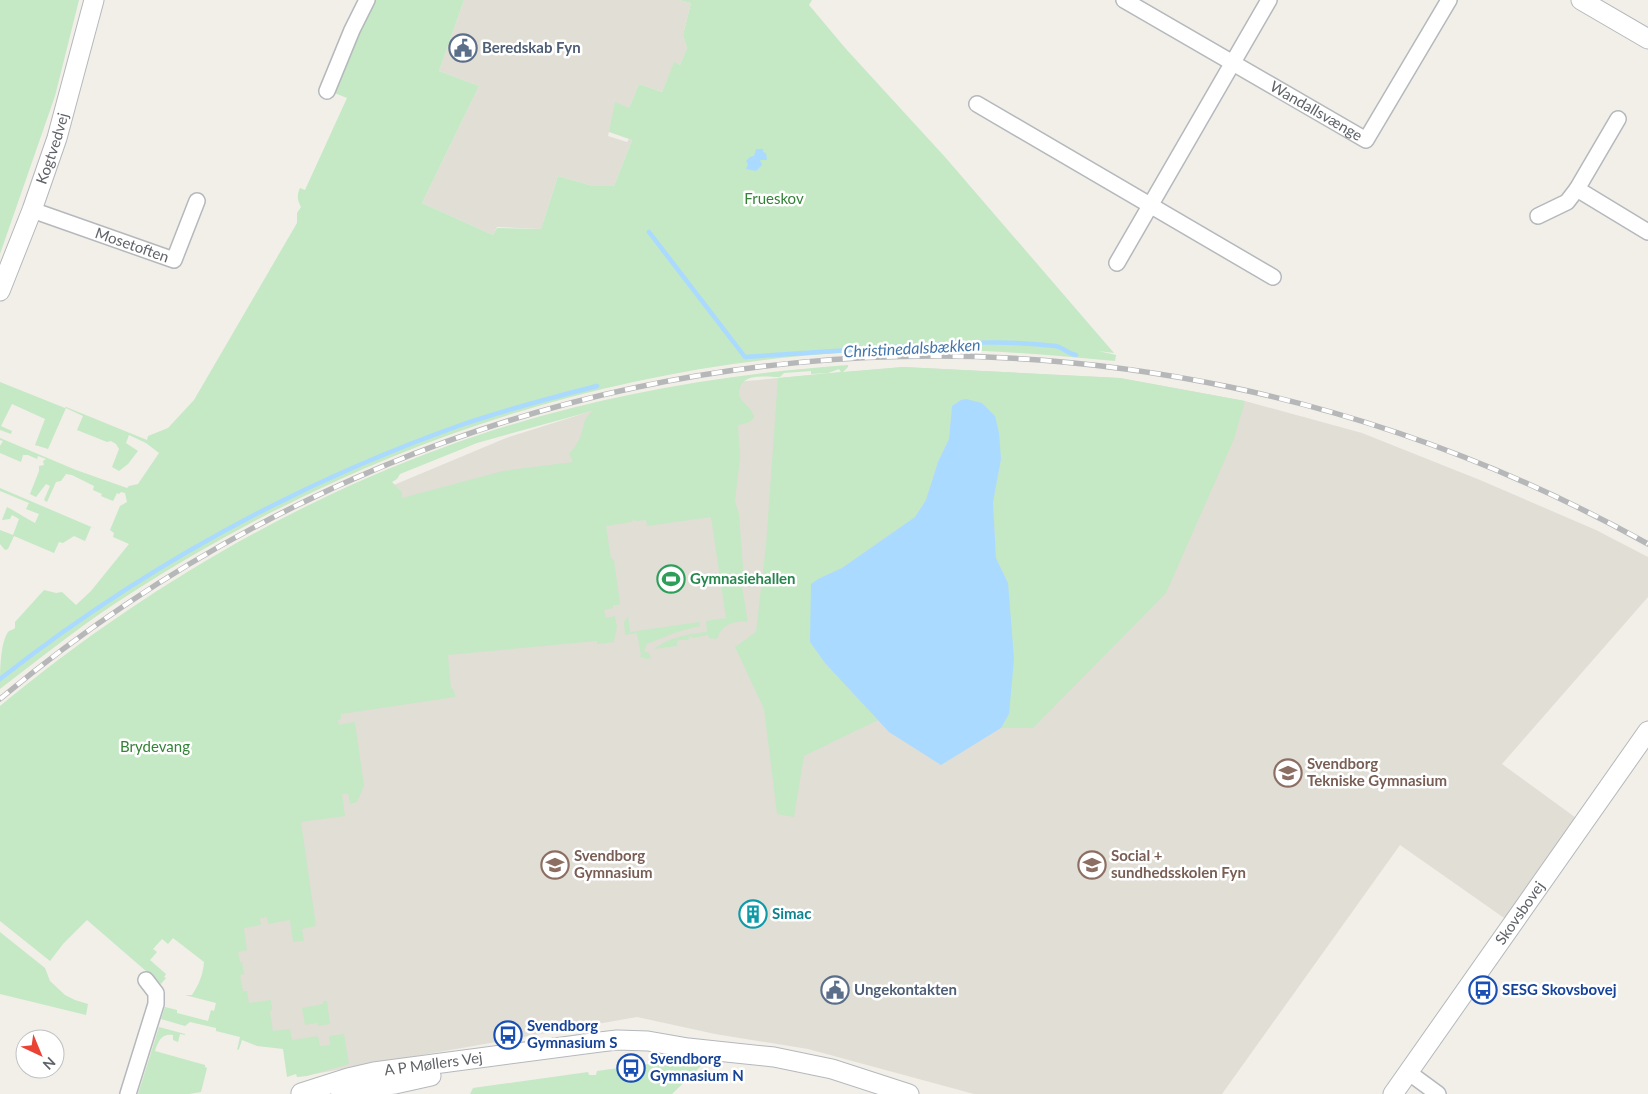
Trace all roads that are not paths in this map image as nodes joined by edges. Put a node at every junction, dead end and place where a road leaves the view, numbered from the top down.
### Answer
1 (94, 0) edge
2 (367, 0) edge
3 (1124, 0) edge
4 (1269, 0) edge
5 (1449, 0) edge
6 (1581, 0) edge
7 (1648, 39) edge
8 (1232, 62) junction
9 (327, 91) dead end
10 (977, 104) dead end
11 (1618, 119) dead end
12 (1577, 189) junction
13 (197, 201) dead end
14 (1150, 206) junction
15 (32, 210) junction
16 (1538, 216) dead end
17 (1648, 232) edge
18 (1117, 263) dead end
19 (1273, 277) dead end
20 (0, 291) edge
21 (1648, 731) edge
22 (146, 980) dead end
23 (1408, 1072) junction
24 (128, 1094) edge
25 (298, 1094) edge
26 (909, 1094) edge
27 (1393, 1094) edge
28 (1438, 1094) edge

1 - 15 street, Kogtvedvej
2 - 9 street
3 - 8 street, Wandallsvænge
4 - 8 street
5 - 8 street, Wandallsvænge
6 - 7 street
8 - 14 street
10 - 14 street
11 - 12 street
12 - 16 street
12 - 17 street
13 - 15 street, Mosetoften
14 - 18 street
14 - 19 street
15 - 20 street, Kogtvedvej
21 - 23 street, Skovsbovej
22 - 24 street
23 - 27 street, Skovsbovej
23 - 28 street
25 - 26 street, A P Møllers Vej

